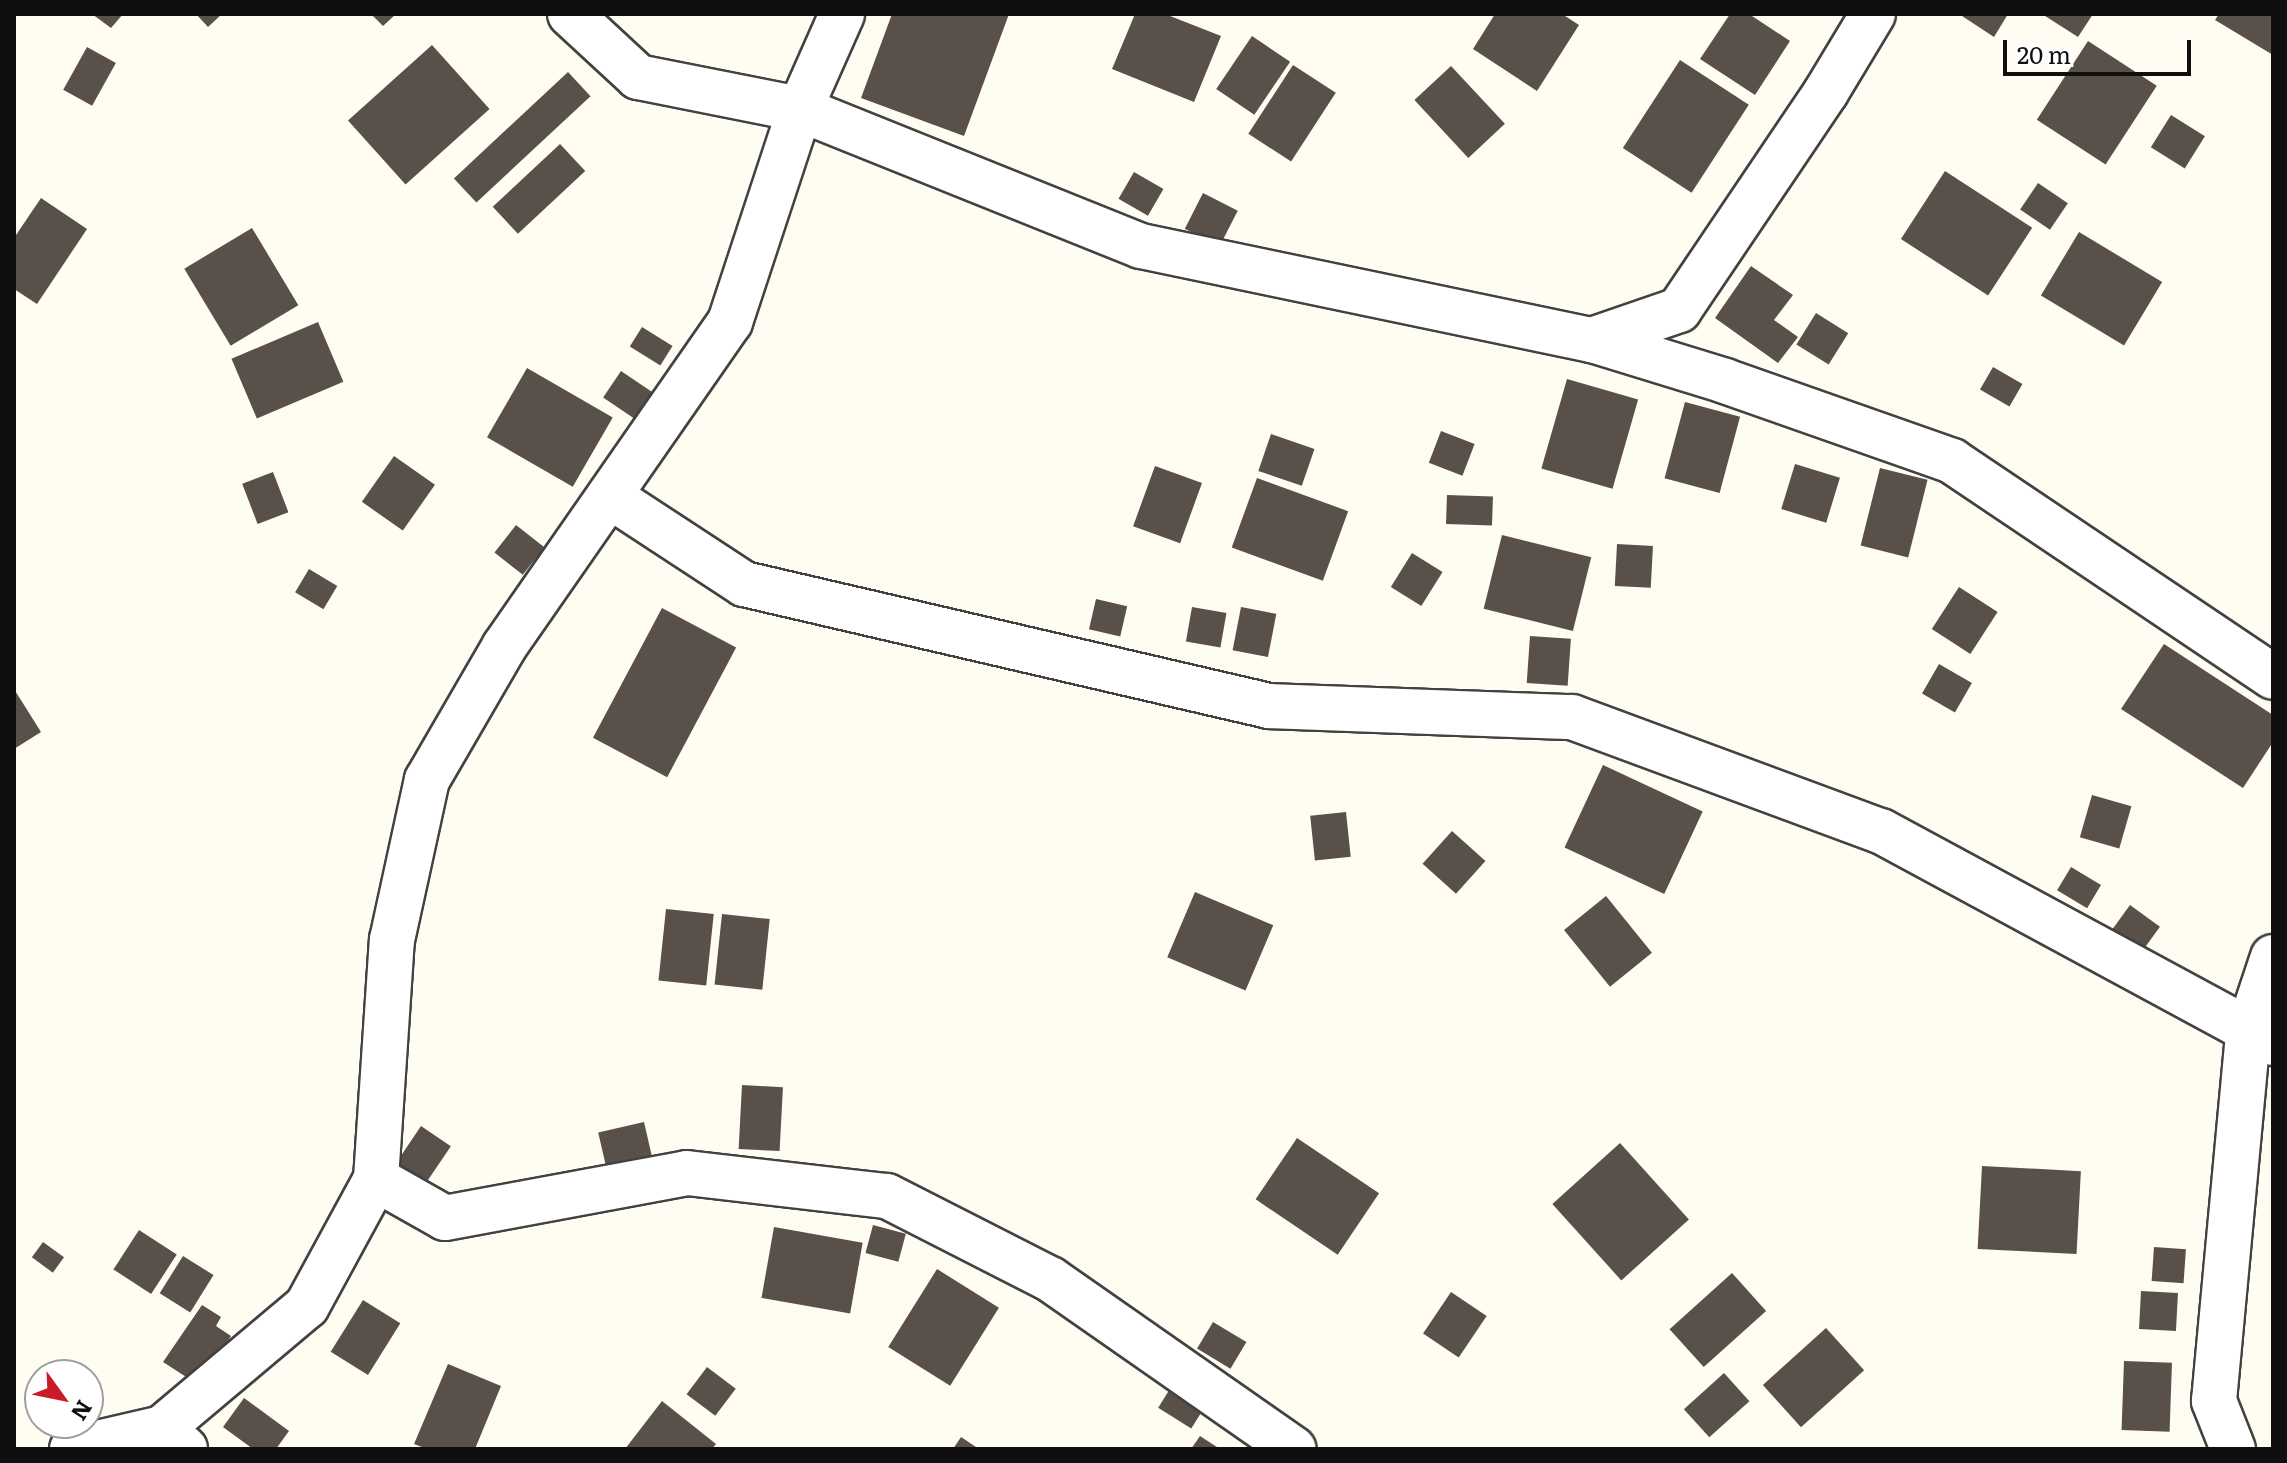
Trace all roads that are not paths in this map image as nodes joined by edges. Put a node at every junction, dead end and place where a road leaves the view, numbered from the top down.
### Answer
1 (570, 14) edge
2 (842, 14) edge
3 (1873, 14) edge
4 (800, 109) junction
5 (1592, 340) junction
6 (611, 497) junction
7 (2273, 677) edge
8 (2273, 957) edge
9 (2261, 1038) edge
10 (376, 1179) junction
11 (173, 1439) edge
12 (72, 1449) edge
13 (1294, 1449) edge
14 (2233, 1449) edge

1 - 4 street
2 - 4 street
3 - 5 street
4 - 5 street
4 - 6 street
5 - 7 street
6 - 9 street
6 - 10 street
8 - 9 street
9 - 14 street
10 - 11 street
10 - 13 street
11 - 12 street

